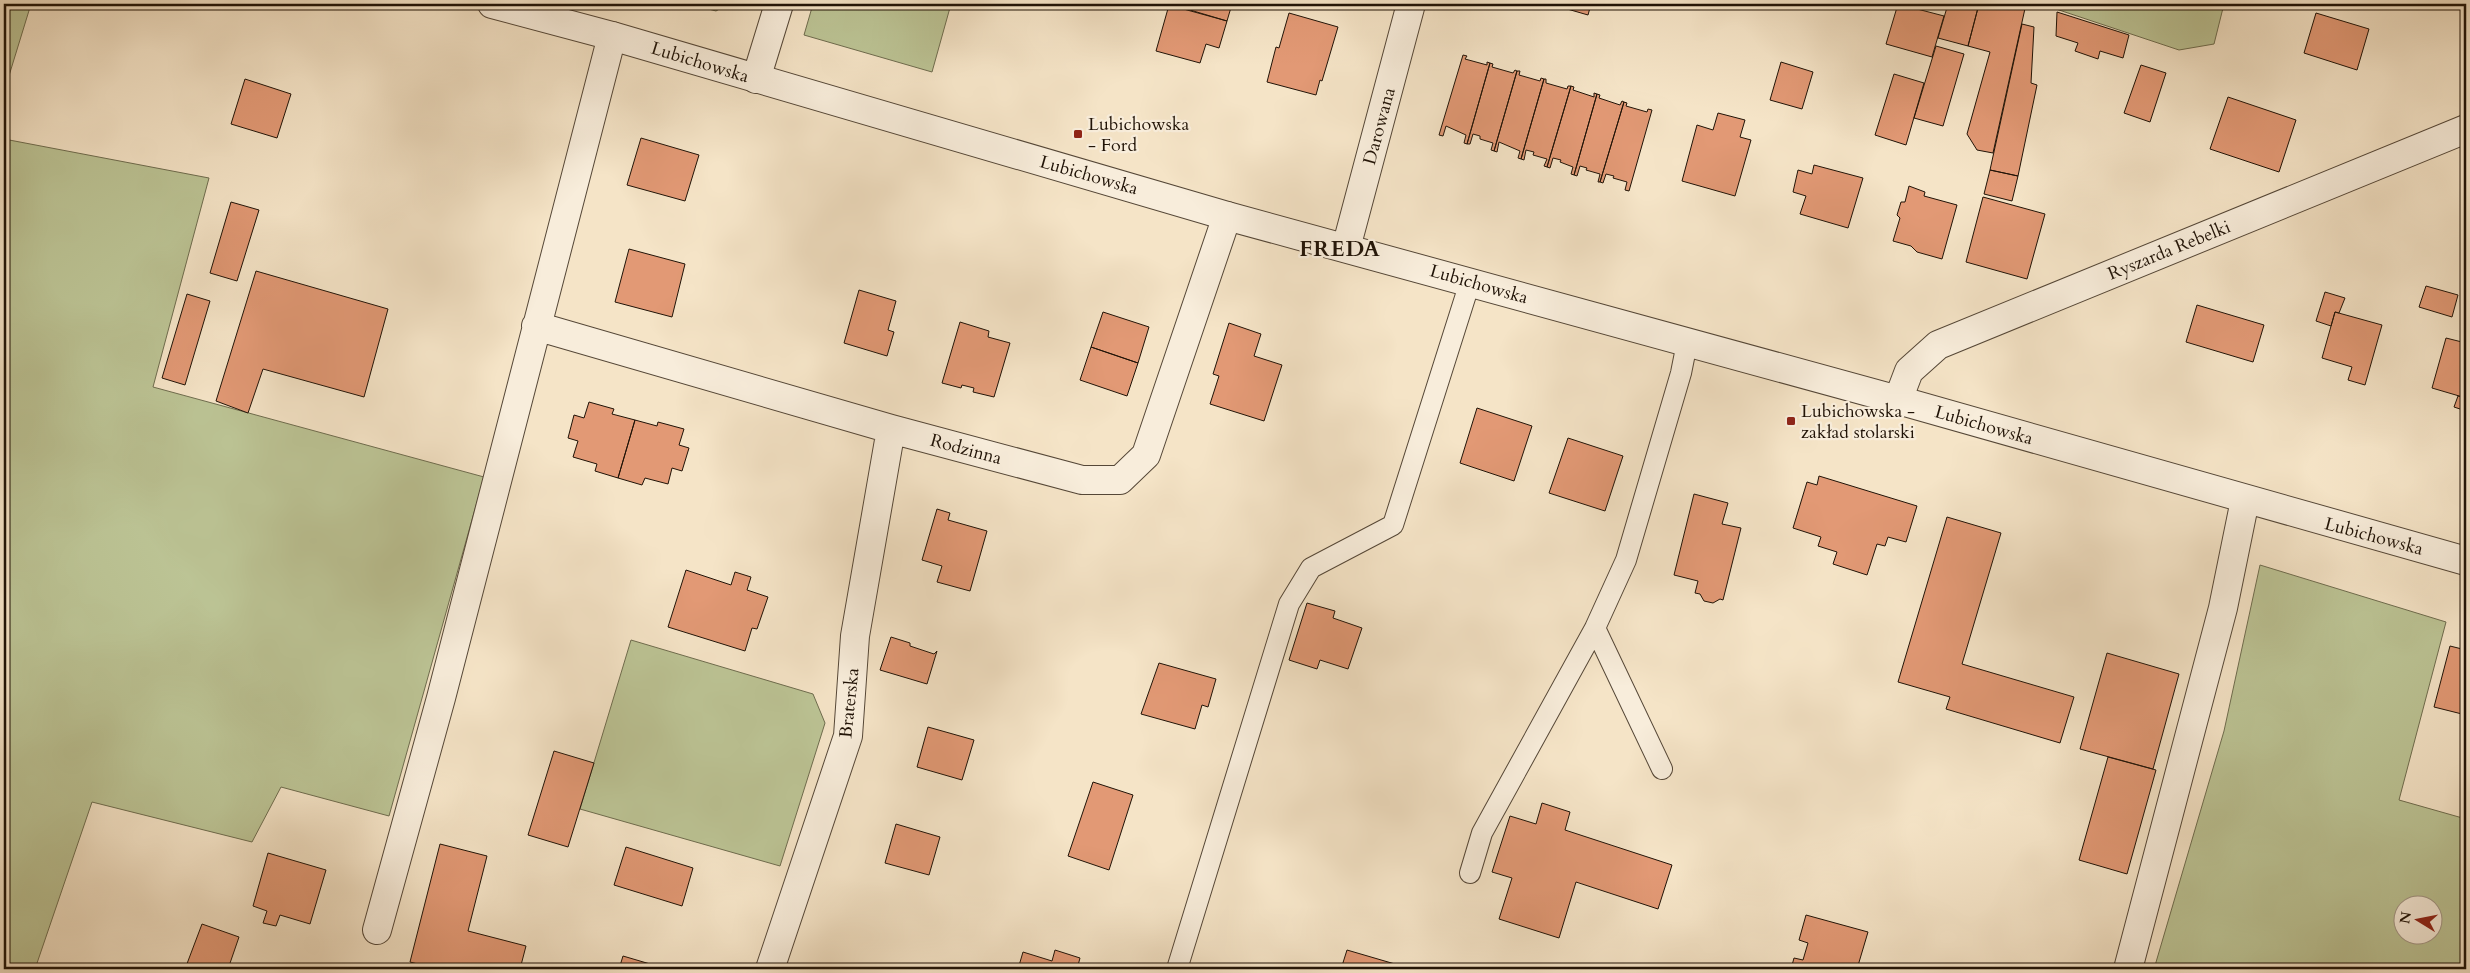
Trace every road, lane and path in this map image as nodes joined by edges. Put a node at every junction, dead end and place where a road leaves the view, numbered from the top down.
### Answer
1 (492, 4) edge
2 (779, 4) edge
3 (1411, 4) edge
4 (612, 36) junction
5 (756, 79) junction
6 (2466, 129) edge
7 (1227, 216) junction
8 (1346, 248) junction
9 (1470, 282) junction
10 (536, 326) junction
11 (1687, 342) junction
12 (1898, 400) junction
13 (891, 429) junction
14 (2246, 500) junction
15 (2466, 561) edge
16 (1595, 628) junction
17 (1662, 769) dead end
18 (1470, 872) dead end
19 (376, 930) dead end
20 (770, 969) edge
21 (1177, 969) edge
22 (2128, 969) edge

1 - 4 street, Lubichowska
2 - 5 street
3 - 8 street, Darowana
4 - 5 street, Lubichowska
4 - 10 street
5 - 7 street, Lubichowska
6 - 12 street, Ryszarda Rebelki
7 - 8 street, Lubichowska
7 - 13 street, Rodzinna
8 - 9 street, Lubichowska
9 - 11 street, Lubichowska
9 - 21 lane
10 - 13 street, Rodzinna
10 - 19 street
11 - 12 street, Lubichowska
11 - 16 lane
12 - 14 street, Lubichowska
13 - 20 street, Braterska
14 - 15 street, Lubichowska
14 - 22 street
16 - 17 lane
16 - 18 lane

